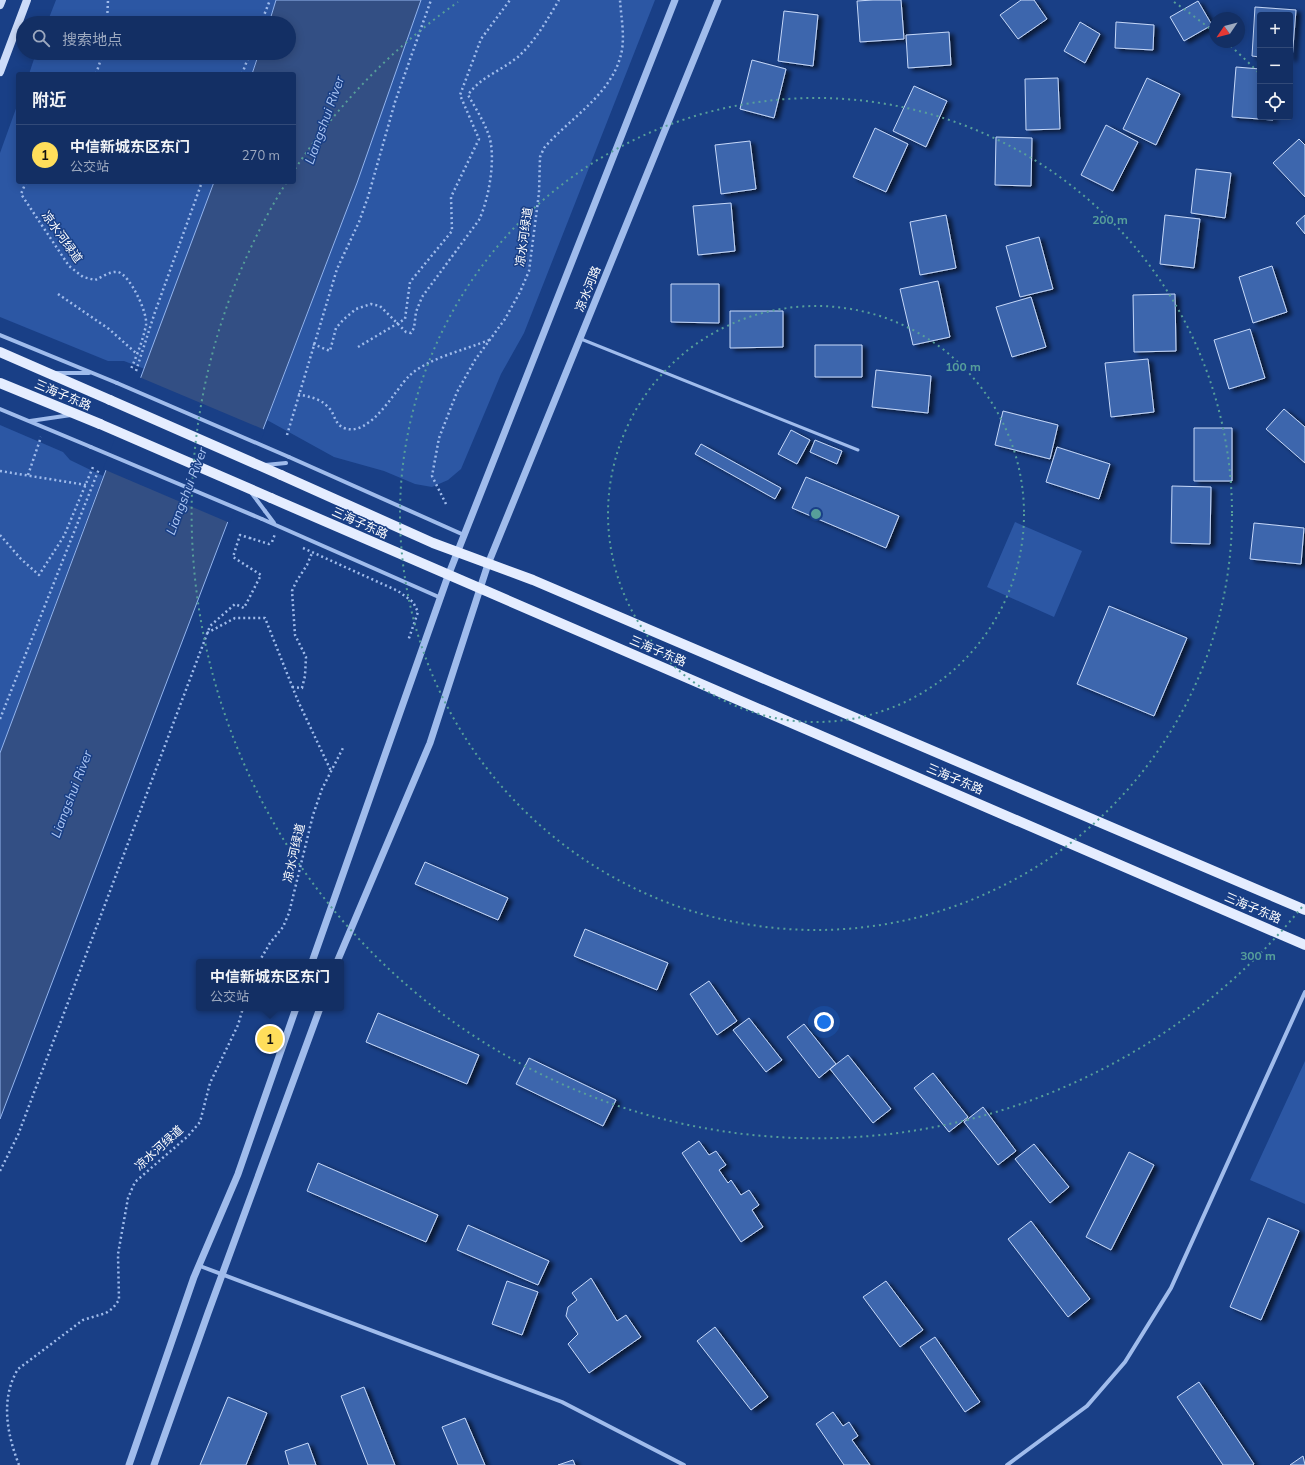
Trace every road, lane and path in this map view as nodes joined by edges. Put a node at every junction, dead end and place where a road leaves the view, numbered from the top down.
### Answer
1 (2, 0) edge
2 (27, 0) edge
3 (108, 0) edge
4 (270, 0) edge
5 (431, 0) edge
6 (510, 0) edge
7 (559, 0) edge
8 (620, 0) edge
9 (675, 0) edge
10 (718, 0) edge
11 (0, 5) edge
12 (21, 16) edge
13 (107, 16) edge
14 (264, 16) edge
15 (16, 29) edge
16 (101, 60) edge
17 (247, 60) edge
18 (0, 72) edge
19 (97, 72) edge
20 (243, 72) edge
21 (25, 184) edge
22 (201, 184) edge
23 (58, 294) dead end
24 (0, 335) edge
25 (579, 339) junction
26 (489, 340) junction
27 (313, 344) junction
28 (358, 347) dead end
29 (0, 352) edge
30 (137, 354) junction
31 (131, 369) dead end
32 (136, 371) dead end
33 (48, 372) junction
34 (92, 373) junction
35 (0, 383) edge
36 (298, 394) junction
37 (0, 409) edge
38 (76, 414) junction
39 (30, 421) junction
40 (287, 435) dead end
41 (41, 437) dead end
42 (858, 450) dead end
43 (299, 462) junction
44 (258, 465) junction
45 (93, 467) dead end
46 (99, 469) dead end
47 (0, 471) edge
48 (28, 475) junction
49 (86, 484) junction
50 (247, 488) junction
51 (446, 504) dead end
52 (274, 524) junction
53 (270, 531) dead end
54 (250, 534) dead end
55 (275, 534) junction
56 (0, 535) edge
57 (464, 535) junction
58 (282, 537) dead end
59 (250, 539) junction
60 (300, 547) dead end
61 (457, 552) junction
62 (312, 553) junction
63 (488, 564) junction
64 (448, 576) junction
65 (479, 587) junction
66 (441, 598) junction
67 (207, 634) junction
68 (408, 642) dead end
69 (292, 687) junction
70 (0, 719) edge
71 (344, 746) dead end
72 (332, 772) junction
73 (1305, 910) edge
74 (1305, 944) edge
75 (261, 959) edge
76 (313, 959) edge
77 (338, 959) edge
78 (1305, 992) edge
79 (242, 1011) edge
80 (295, 1011) edge
81 (319, 1011) edge
82 (0, 1171) edge
83 (200, 1266) junction
84 (222, 1275) junction
85 (19, 1465) edge
86 (129, 1465) edge
87 (154, 1465) edge
88 (684, 1465) edge
89 (1007, 1465) edge

1 - 11 main road
2 - 12 main road
3 - 13 path
4 - 14 path
5 - 27 path
6 - 28 path, bridge
7 - 27 path
8 - 26 path, 凉水河绿道
9 - 57 street, 凉水河路
10 - 25 street, 凉水河路
15 - 18 main road
16 - 19 path
17 - 20 path
21 - 30 path, 凉水河绿道
22 - 32 path
23 - 30 path
24 - 34 street
25 - 42 lane
25 - 63 street, 凉水河路
26 - 36 path
26 - 51 path, 凉水河绿道
27 - 36 path
29 - 33 main road, 三海子东路
30 - 31 path, 凉水河绿道
33 - 34 street
33 - 44 main road, 三海子东路, bridge
34 - 43 street, bridge
35 - 38 main road, 三海子东路
36 - 40 path
37 - 39 street
38 - 39 street
38 - 50 main road, 三海子东路, bridge
39 - 52 street, bridge
41 - 48 path
43 - 44 street, bridge
43 - 57 street
44 - 61 main road, 三海子东路, bridge
45 - 49 path
46 - 70 path
47 - 48 path
48 - 49 path
49 - 56 path
50 - 52 street, bridge
50 - 64 main road, 三海子东路, bridge
52 - 66 street
53 - 55 path
54 - 59 path
55 - 58 path
55 - 59 path
57 - 61 street, 凉水河路
59 - 67 path
60 - 62 path
61 - 63 main road, 三海子东路
61 - 64 street, 凉水河路
62 - 68 path
62 - 69 path
63 - 65 street, 凉水河路
63 - 73 main road, 三海子东路
64 - 65 main road, 三海子东路
64 - 66 street, 凉水河路
65 - 74 main road, 三海子东路
65 - 77 street, 凉水河路
66 - 76 street, 凉水河路
67 - 69 path
67 - 82 path
69 - 72 path
71 - 72 path, 凉水河绿道
72 - 75 path, 凉水河绿道
78 - 89 street
79 - 85 path, 凉水河绿道
80 - 83 street
81 - 84 street
83 - 84 street
83 - 86 street
84 - 87 street
84 - 88 street

